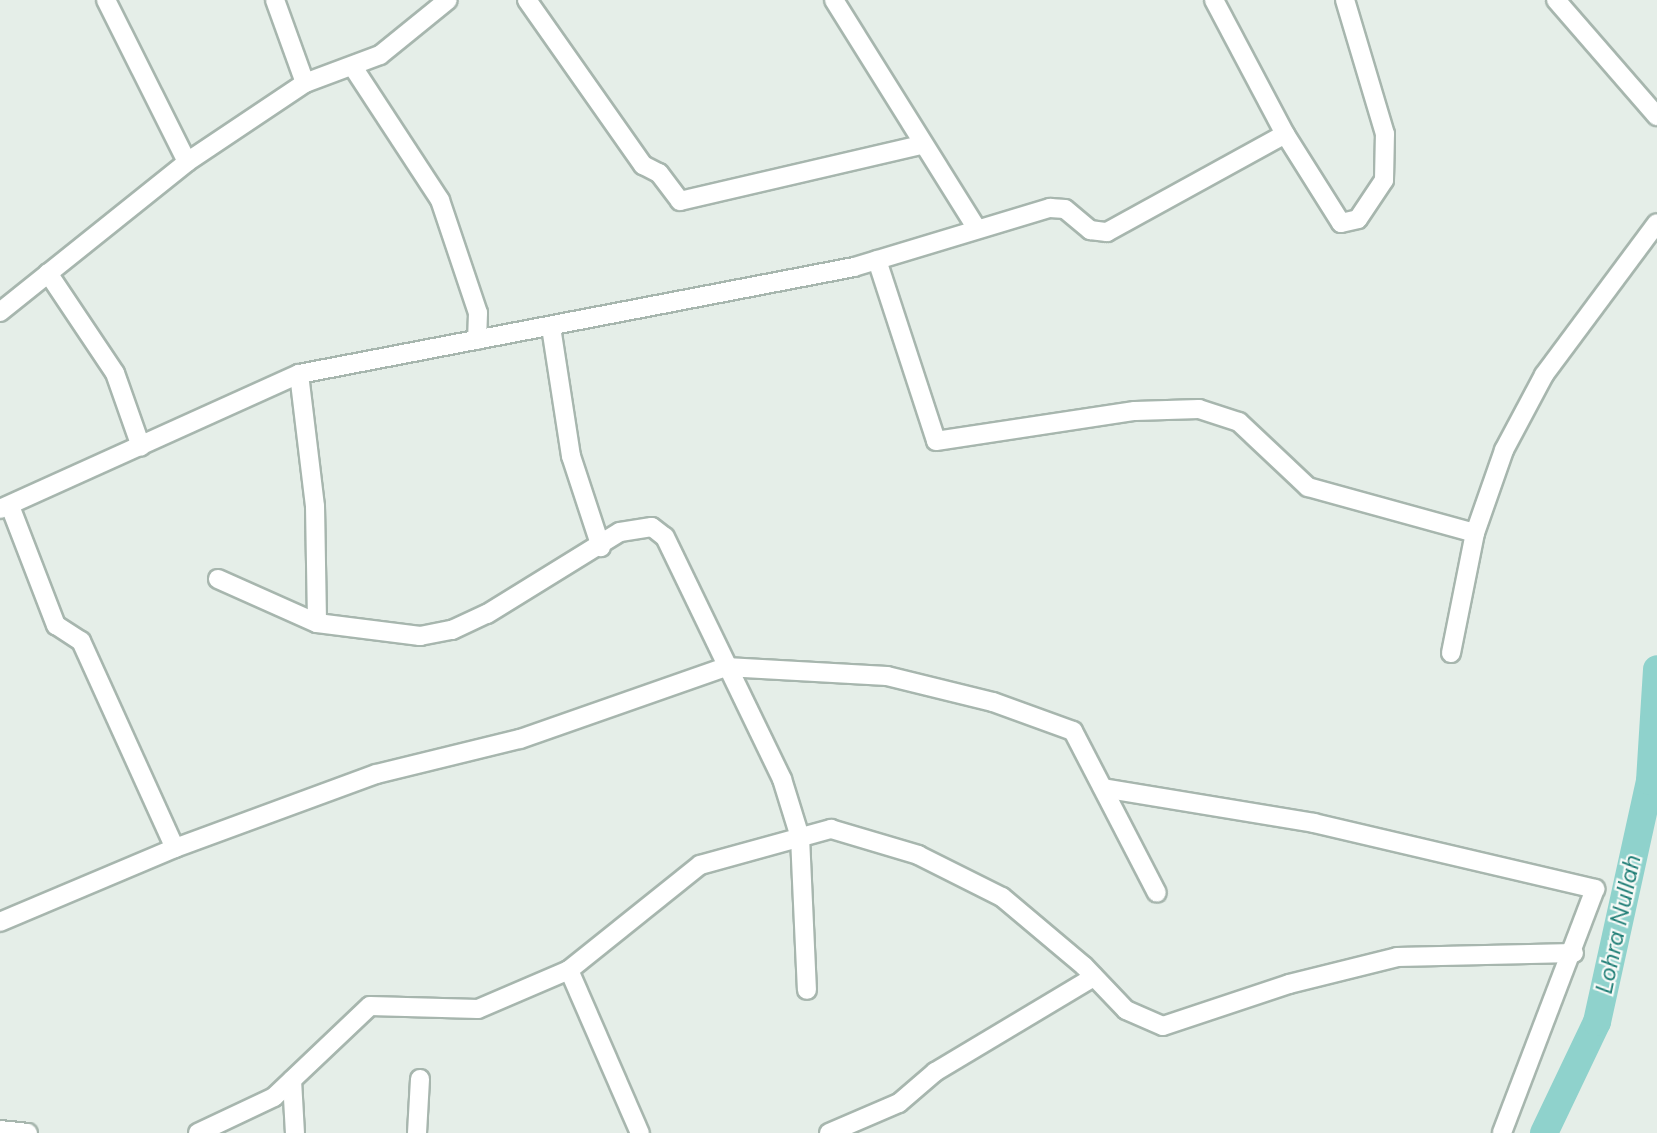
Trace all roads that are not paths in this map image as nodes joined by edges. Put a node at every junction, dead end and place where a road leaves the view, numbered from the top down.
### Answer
1 (106, 0) edge
2 (275, 0) edge
3 (448, 0) edge
4 (526, 0) edge
5 (834, 0) edge
6 (1214, 0) edge
7 (1345, 0) edge
8 (1556, 0) edge
9 (352, 67) junction
10 (305, 82) junction
11 (1657, 116) edge
12 (1285, 134) junction
13 (920, 145) junction
14 (187, 162) junction
15 (1657, 224) edge
16 (976, 227) junction
17 (877, 260) junction
18 (48, 273) junction
19 (0, 312) edge
20 (551, 327) junction
21 (477, 340) junction
22 (299, 374) junction
23 (141, 447) junction
24 (5, 508) edge
25 (1475, 533) junction
26 (601, 547) junction
27 (218, 579) dead end
28 (317, 623) junction
29 (1451, 653) dead end
30 (726, 667) junction
31 (1103, 788) junction
32 (800, 837) junction
33 (175, 848) junction
34 (1157, 893) dead end
35 (0, 922) edge
36 (1574, 953) junction
37 (569, 970) junction
38 (1094, 977) junction
39 (807, 990) dead end
40 (420, 1079) dead end
41 (292, 1080) junction
42 (0, 1130) edge
43 (28, 1133) edge
44 (198, 1133) edge
45 (295, 1133) edge
46 (417, 1133) edge
47 (640, 1133) edge
48 (829, 1133) edge
49 (1502, 1133) edge

1 - 14 street
2 - 10 street
3 - 9 street
4 - 13 street
5 - 13 street
6 - 12 street
7 - 12 street
8 - 11 street
9 - 10 street
9 - 21 street
10 - 14 street
12 - 16 street
13 - 16 street
14 - 18 street
15 - 25 street
16 - 17 street
17 - 20 street
17 - 25 street
18 - 19 street
18 - 23 street
20 - 21 street
20 - 26 street
21 - 22 street
22 - 23 street
22 - 28 street
23 - 24 street
24 - 33 street
25 - 29 street
26 - 28 street
26 - 30 street
27 - 28 street
30 - 31 street
30 - 32 street
30 - 33 street
31 - 34 street
31 - 36 street
32 - 37 street
32 - 38 street
32 - 39 street
33 - 35 street
36 - 38 street
36 - 49 street
37 - 41 street
37 - 47 street
38 - 48 street
40 - 46 street
41 - 44 street
41 - 45 street
42 - 43 street

